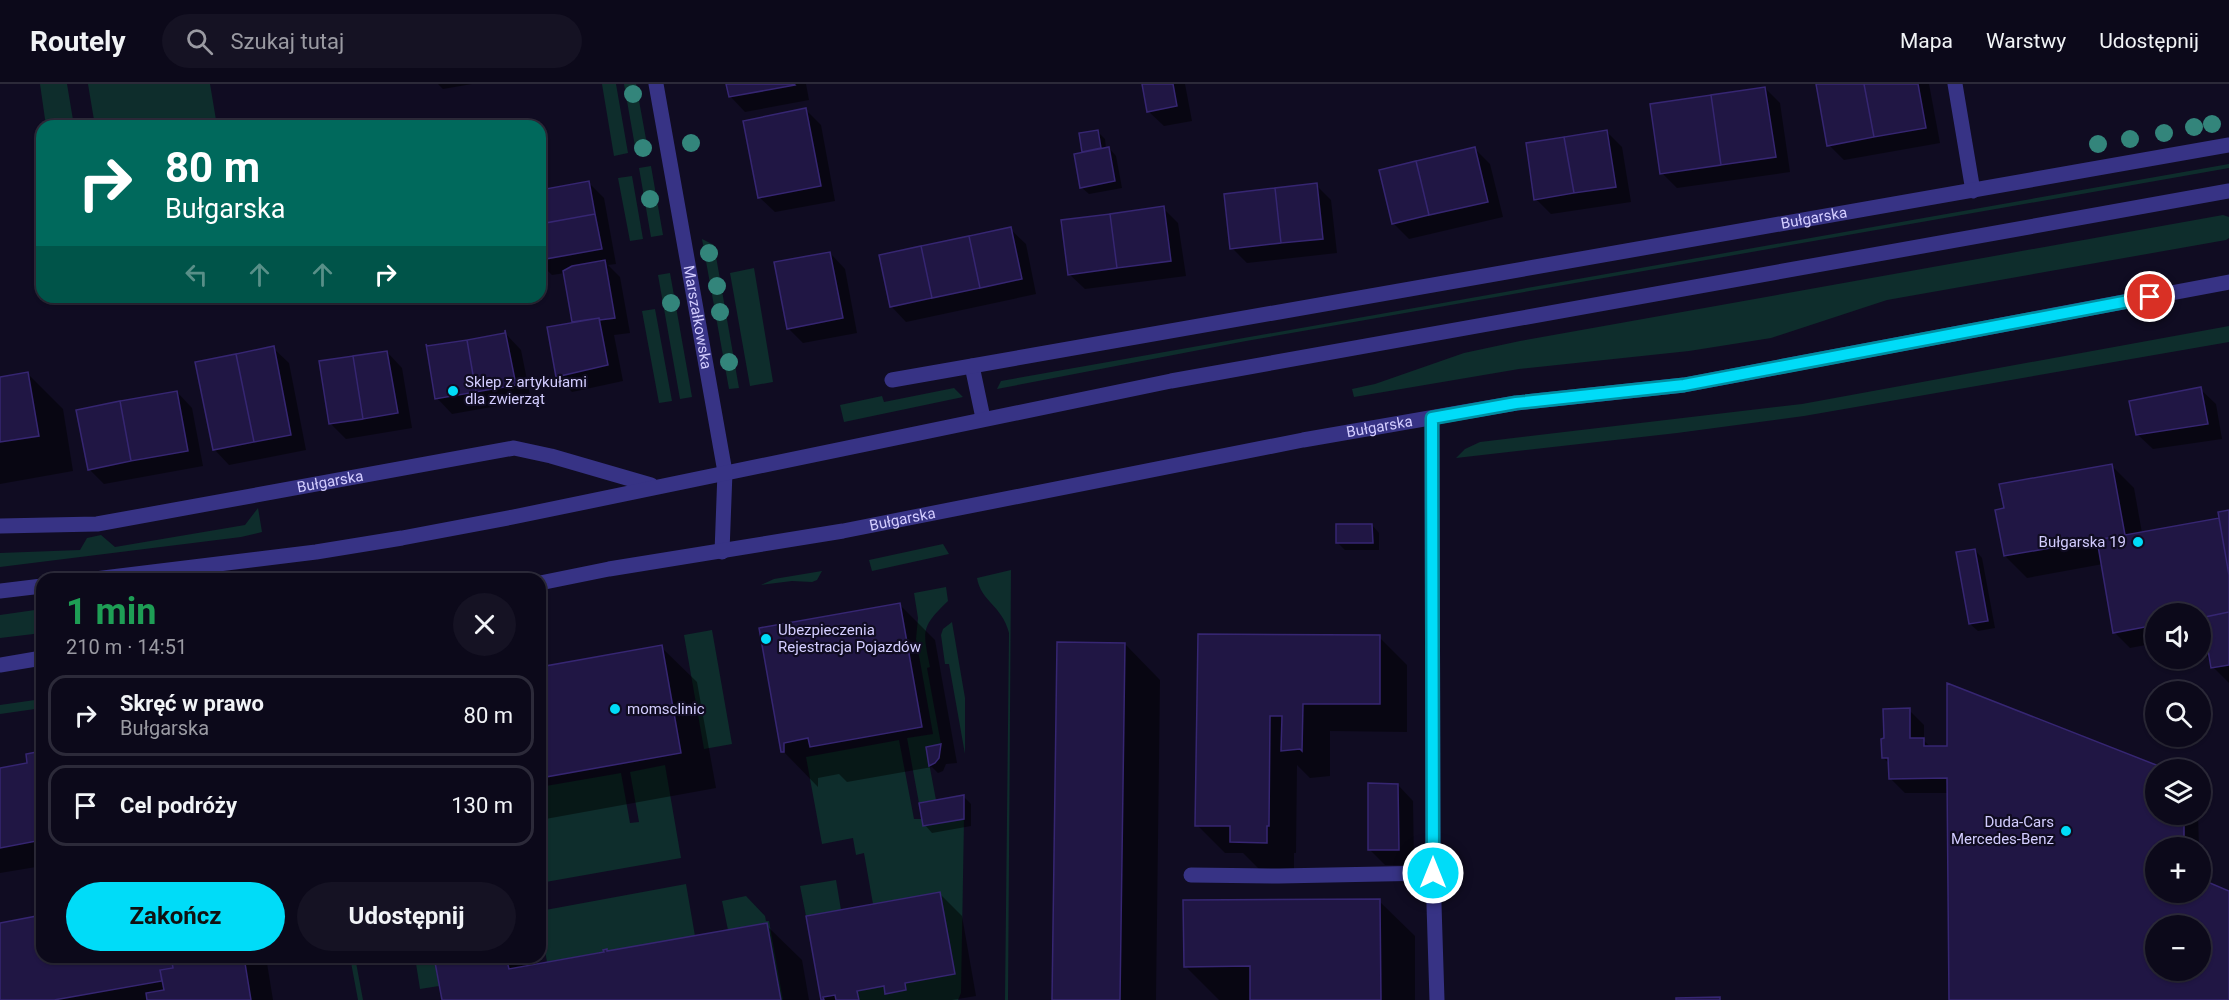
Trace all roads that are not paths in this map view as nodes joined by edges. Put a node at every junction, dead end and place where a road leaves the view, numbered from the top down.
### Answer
1 (656, 84) edge
2 (1955, 84) edge
3 (2229, 145) edge
4 (1973, 191) junction
5 (2229, 191) edge
6 (2227, 282) edge
7 (972, 366) junction
8 (891, 380) dead end
9 (983, 418) junction
10 (1432, 418) junction
11 (725, 472) junction
12 (655, 486) junction
13 (0, 526) edge
14 (722, 552) junction
15 (144, 573) edge
16 (546, 582) edge
17 (36, 586) edge
18 (0, 591) edge
19 (36, 659) edge
20 (0, 665) edge
21 (1433, 873) junction
22 (1191, 875) dead end
23 (1437, 1000) edge

1 - 11 street, Marszałkowska
2 - 4 street
3 - 4 street, Bułgarska
4 - 7 street, Bułgarska
5 - 9 street, Bułgarska
6 - 10 street, Bułgarska
7 - 8 street, Bułgarska
7 - 9 street
9 - 11 street, Bułgarska
10 - 14 street, Bułgarska
10 - 21 street
11 - 12 street, Bułgarska
11 - 14 street, Marszałkowska
12 - 13 street, Bułgarska
12 - 15 street, Bułgarska
14 - 16 street, Bułgarska
17 - 18 street
19 - 20 street
21 - 22 street
21 - 23 street

